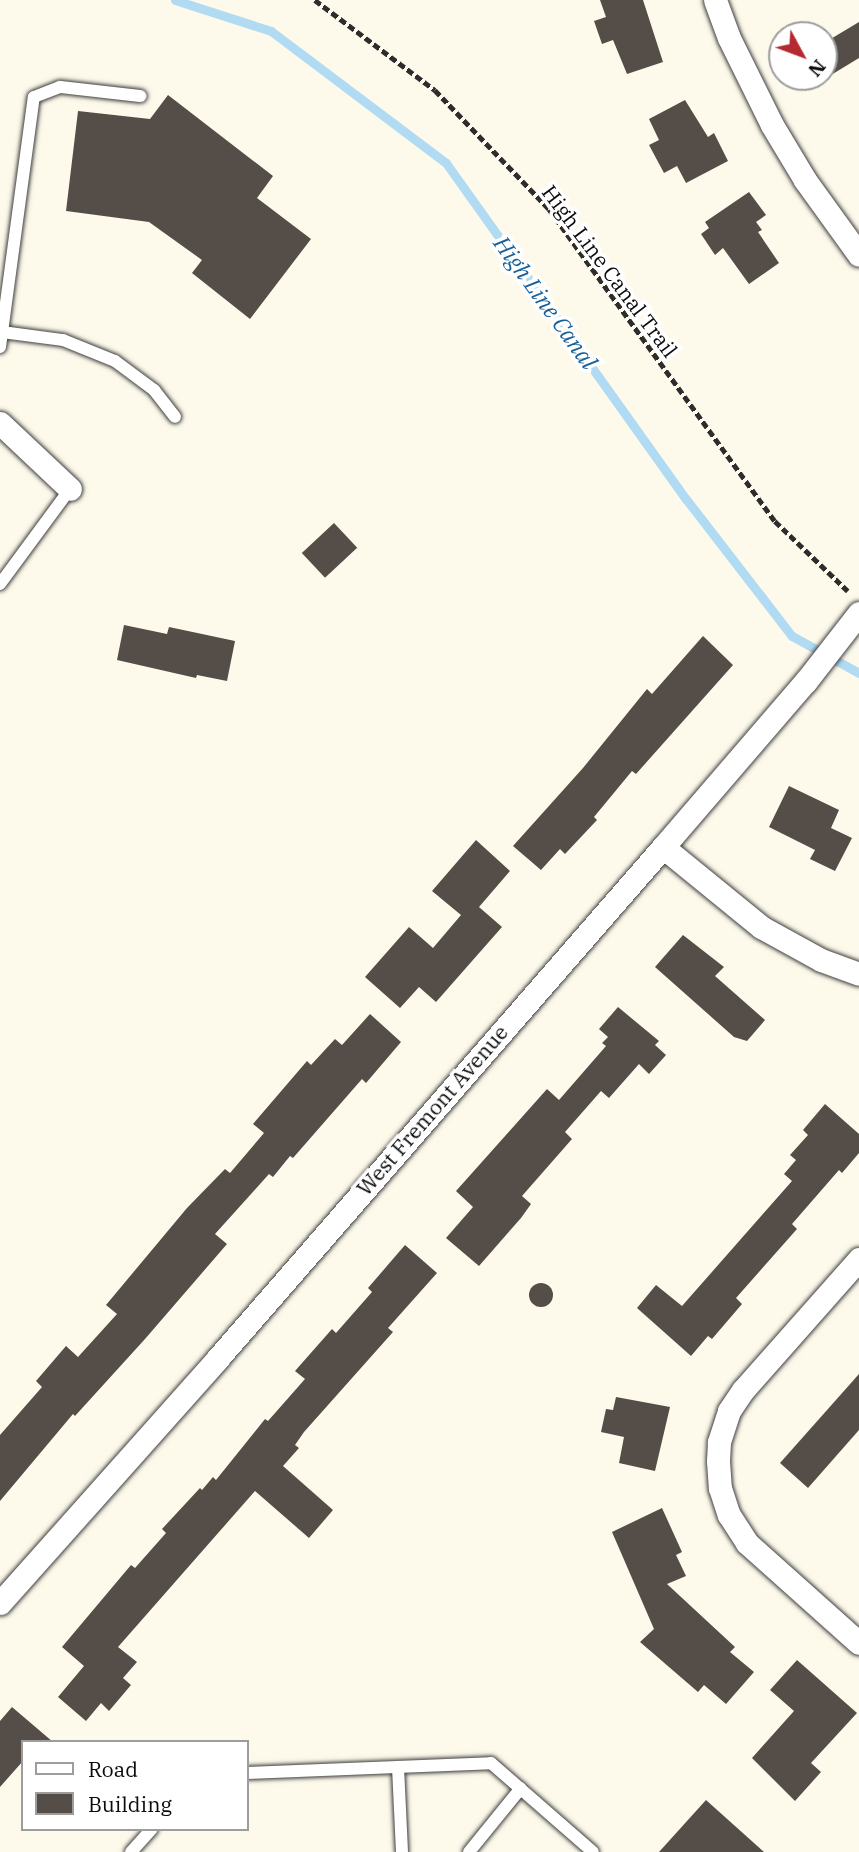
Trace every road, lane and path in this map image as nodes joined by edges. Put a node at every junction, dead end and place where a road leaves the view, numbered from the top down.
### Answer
1 (315, 0) edge
2 (715, 0) edge
3 (141, 96) dead end
4 (859, 255) edge
5 (2, 332) junction
6 (0, 347) edge
7 (175, 417) dead end
8 (0, 424) edge
9 (70, 489) joint
10 (0, 584) edge
11 (848, 591) dead end
12 (859, 612) edge
13 (663, 847) junction
14 (859, 974) edge
15 (859, 1259) edge
16 (0, 1604) edge
17 (859, 1643) edge
18 (398, 1767) junction
19 (248, 1773) edge
20 (521, 1788) junction
21 (150, 1831) edge
22 (587, 1850) edge
23 (131, 1852) edge
24 (402, 1852) edge
25 (469, 1852) edge

1 - 11 path, High Line Canal Trail
2 - 4 street
3 - 5 lane
5 - 6 lane
5 - 7 lane
8 - 9 street
9 - 10 lane
12 - 13 street, West Fremont Avenue
13 - 14 street
13 - 16 street, West Fremont Avenue
15 - 17 street
18 - 19 lane
18 - 20 lane
18 - 24 lane
20 - 22 lane
20 - 25 lane
21 - 23 lane

